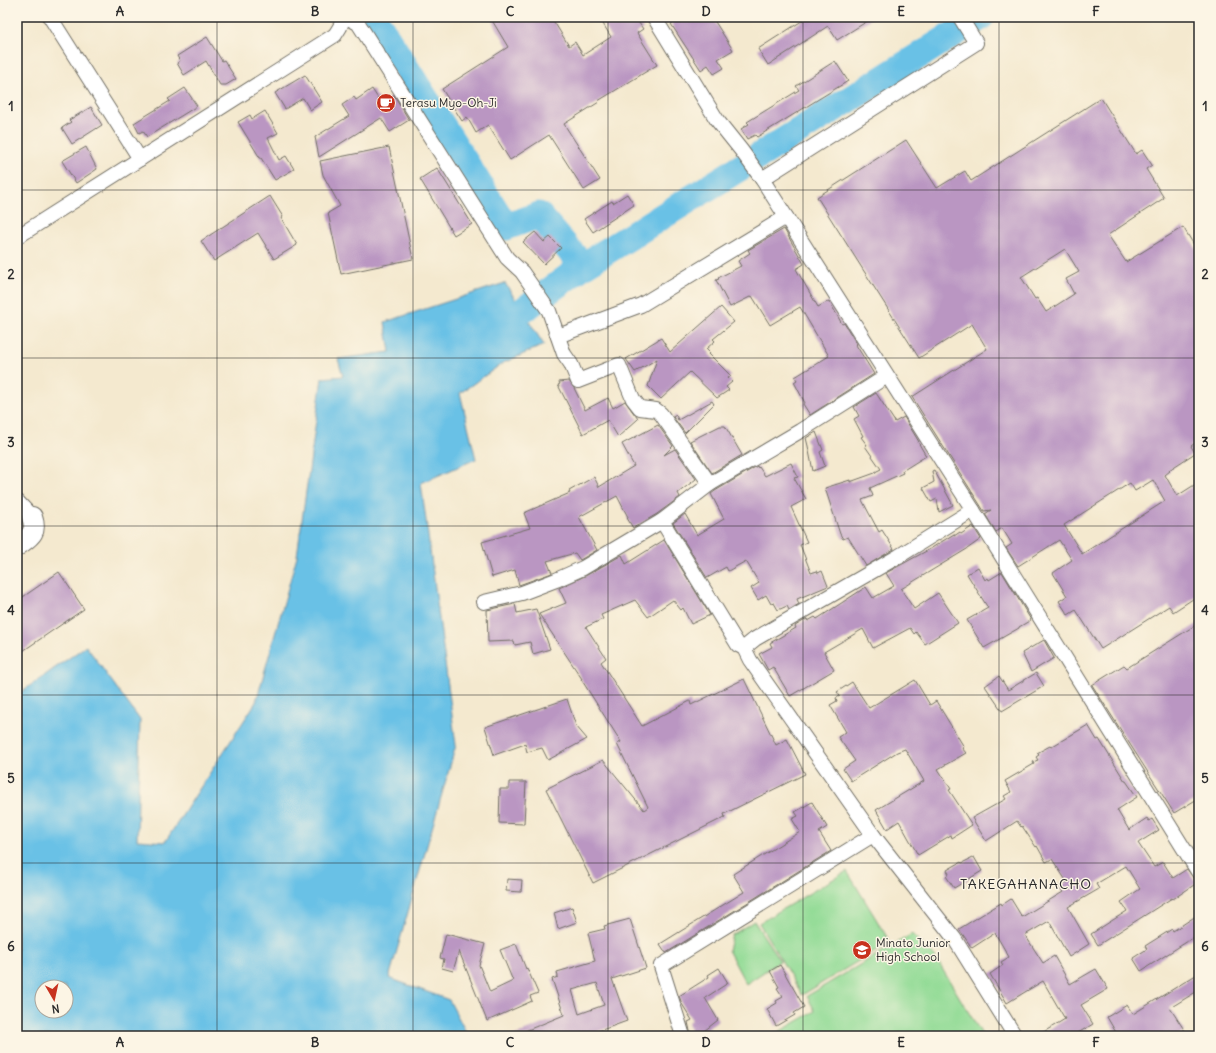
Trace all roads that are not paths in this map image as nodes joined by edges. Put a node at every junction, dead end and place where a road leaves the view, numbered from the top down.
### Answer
1 (50, 17) edge
2 (345, 17) edge
3 (654, 17) edge
4 (960, 17) edge
5 (140, 159) junction
6 (762, 179) junction
7 (786, 217) junction
8 (17, 237) edge
9 (558, 336) junction
10 (887, 376) junction
11 (710, 484) junction
12 (17, 501) edge
13 (973, 510) junction
14 (32, 517) joint
15 (662, 521) junction
16 (17, 546) edge
17 (484, 602) dead end
18 (744, 648) junction
19 (873, 836) junction
20 (1199, 873) edge
21 (683, 1036) edge
22 (1015, 1036) edge

1 - 5 street
2 - 5 street
2 - 9 street
3 - 6 street
4 - 6 street
5 - 8 street
6 - 7 street
7 - 9 street
7 - 10 street
9 - 11 street
10 - 11 street
10 - 13 street
11 - 15 street
12 - 14 street
13 - 18 street
13 - 20 street
14 - 16 street
15 - 17 street
15 - 18 street
18 - 19 street
19 - 21 street
19 - 22 street

